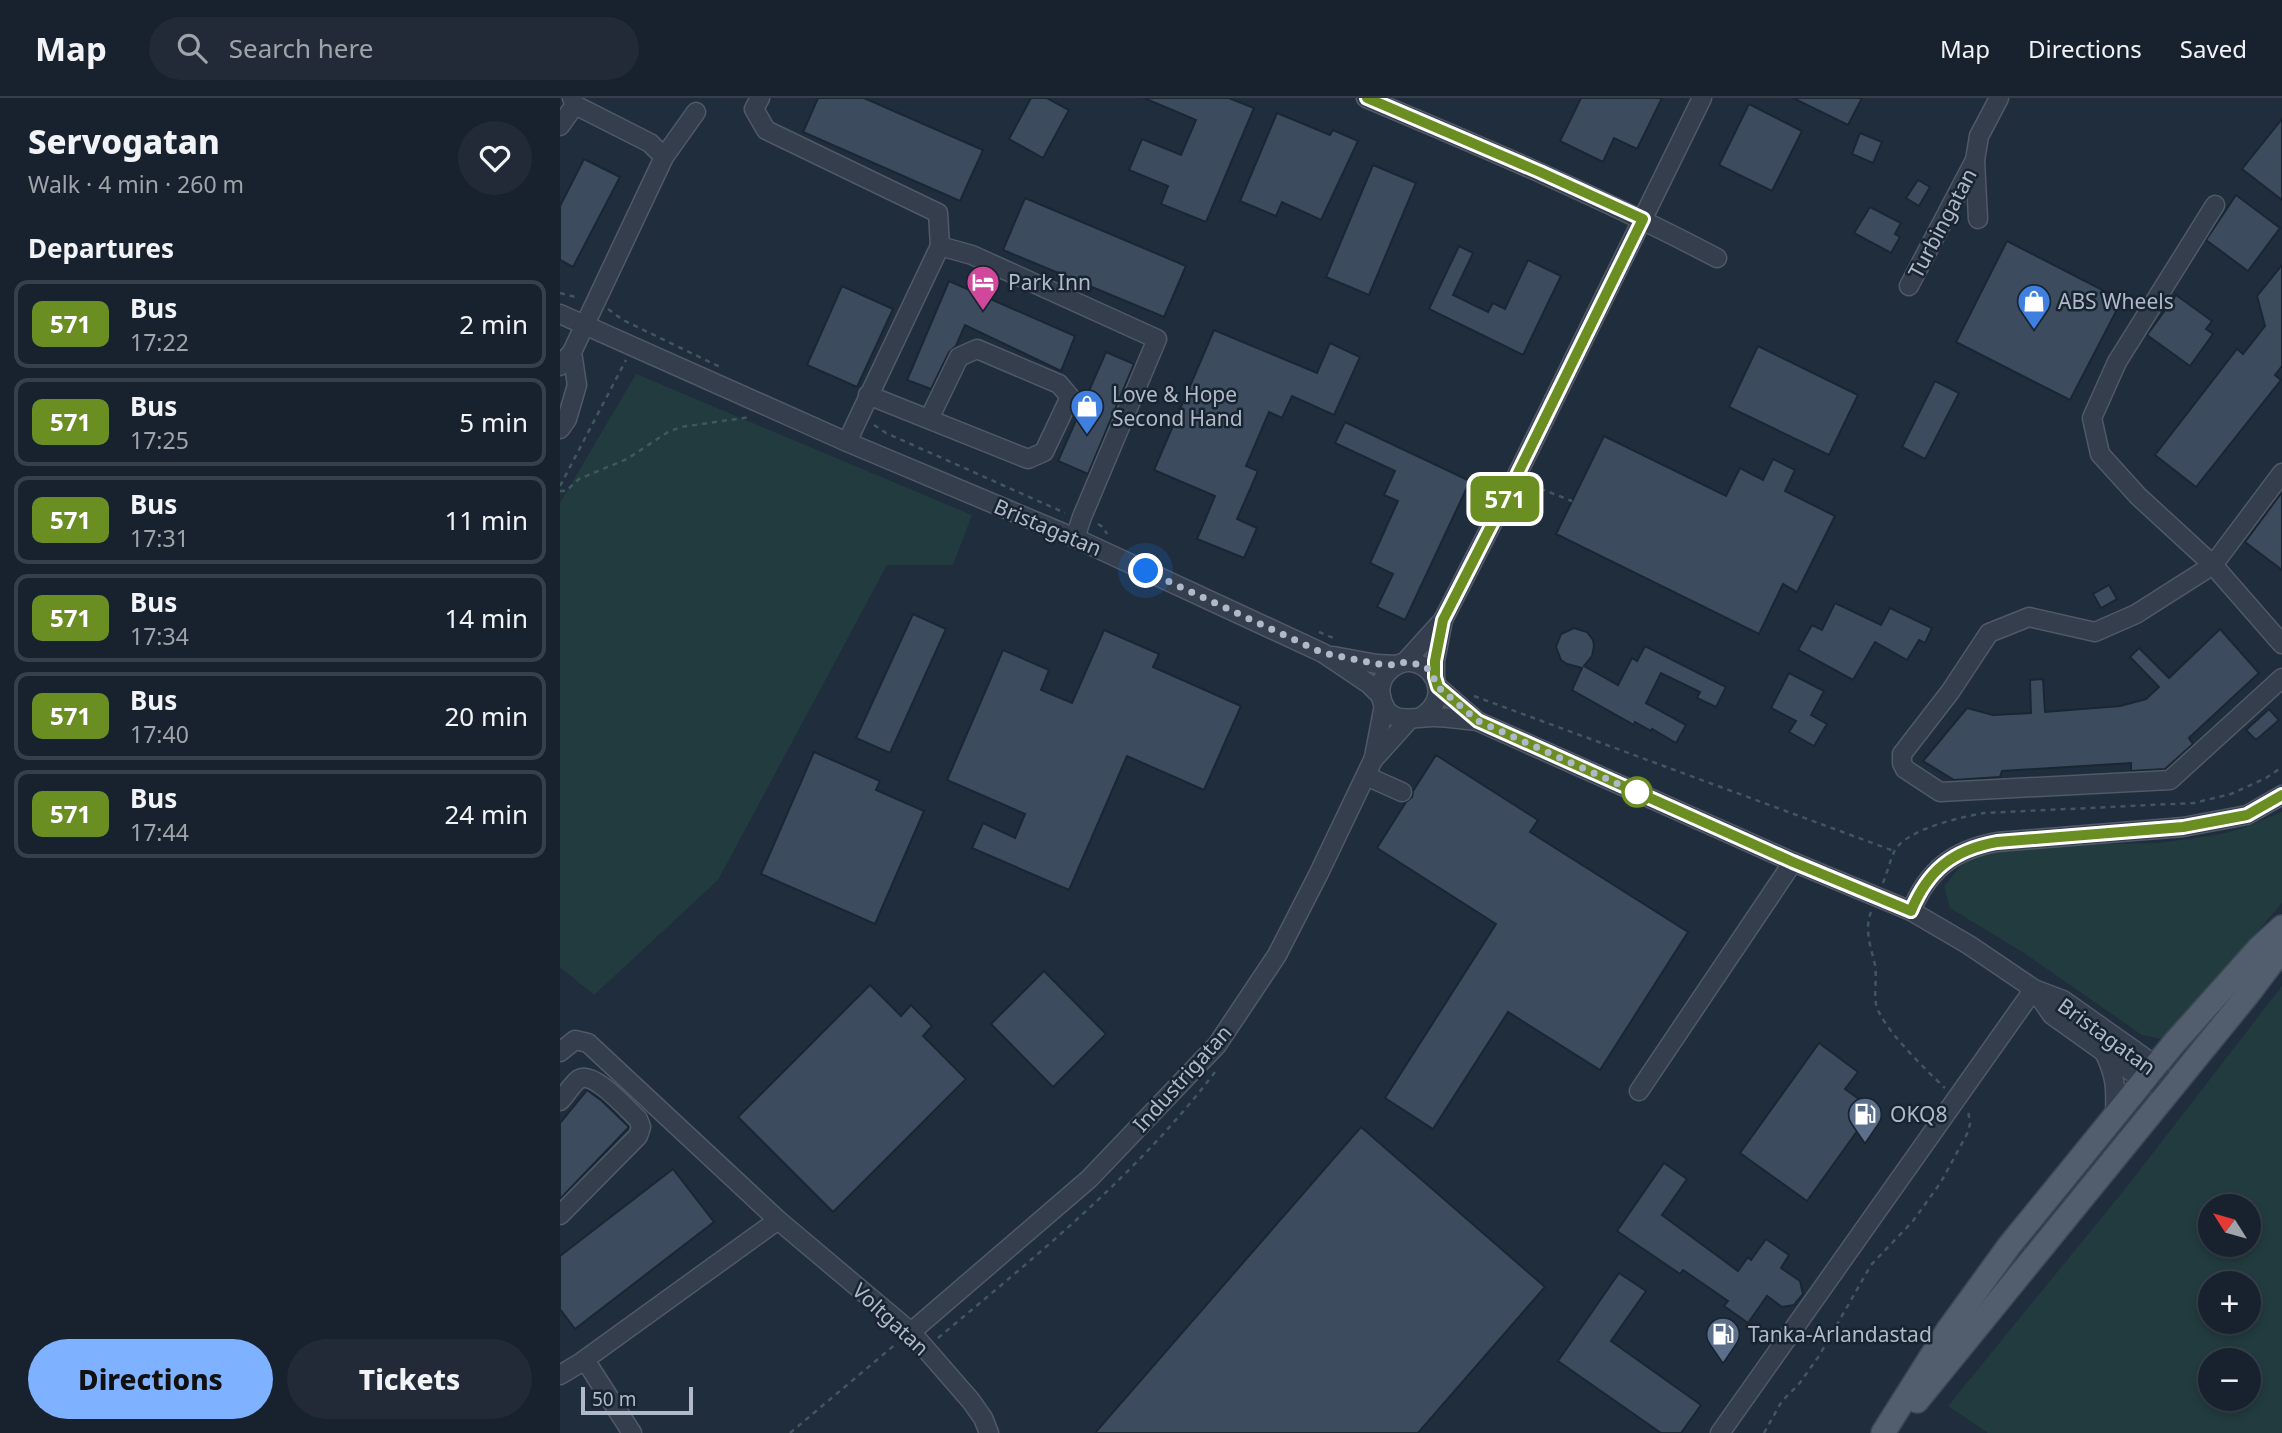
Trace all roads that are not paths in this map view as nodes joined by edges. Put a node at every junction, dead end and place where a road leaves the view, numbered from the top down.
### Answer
1 (760, 98) edge
2 (1366, 98) edge
3 (1702, 98) edge
4 (1999, 98) edge
5 (574, 101) edge
6 (696, 112) dead end
7 (560, 126) edge
8 (664, 157) junction
9 (1975, 160) junction
10 (2215, 205) dead end
11 (1643, 219) junction
12 (1978, 219) dead end
13 (940, 246) junction
14 (1717, 258) dead end
15 (1909, 286) dead end
16 (560, 314) edge
17 (583, 326) junction
18 (572, 352) junction
19 (560, 366) edge
20 (868, 395) junction
21 (929, 419) junction
22 (560, 429) edge
23 (846, 442) junction
24 (2282, 473) edge
25 (1075, 538) junction
26 (2213, 565) junction
27 (1443, 620) junction
28 (2282, 644) edge
29 (1323, 653) junction
30 (1401, 664) junction
31 (2282, 678) edge
32 (1436, 682) junction
33 (1382, 701) junction
34 (1414, 719) junction
35 (1478, 721) junction
36 (1369, 768) junction
37 (1402, 792) dead end
38 (2282, 795) edge
39 (1793, 862) junction
40 (1911, 911) junction
41 (2282, 927) edge
42 (2282, 949) edge
43 (2034, 989) junction
44 (560, 1052) edge
45 (2104, 1052) junction
46 (2149, 1073) junction
47 (2169, 1090) junction
48 (1639, 1091) dead end
49 (560, 1101) edge
50 (2115, 1115) junction
51 (560, 1215) edge
52 (778, 1220) junction
53 (911, 1332) junction
54 (585, 1360) junction
55 (560, 1375) edge
56 (632, 1433) edge
57 (989, 1433) edge
58 (1720, 1433) edge
59 (1883, 1433) edge
60 (1890, 1433) edge

1 - 13 street
2 - 11 street
3 - 11 street
4 - 9 street, Turbingatan
5 - 7 street
5 - 8 street
6 - 8 street
8 - 17 street
9 - 12 street, Turbingatan
9 - 15 street, Turbingatan
10 - 26 street
11 - 14 street
11 - 27 street
13 - 20 street
13 - 25 street
16 - 17 street, Bristagatan
17 - 18 street
17 - 23 street, Bristagatan
18 - 19 street
18 - 22 street
20 - 21 street
20 - 23 street
21 - 21 street
23 - 25 street, Bristagatan
24 - 26 street
25 - 29 street, Bristagatan
26 - 28 street
26 - 31 street
27 - 30 street
27 - 32 street
29 - 30 street, Bristagatan
29 - 33 street, Bristagatan
30 - 32 street, Bristagatan
30 - 33 street
32 - 34 street
32 - 35 street, Bristagatan
33 - 34 street, Bristagatan
33 - 36 street, Industrigatan
34 - 35 street, Bristagatan
34 - 36 street, Industrigatan
35 - 39 street, Bristagatan
36 - 37 street
36 - 53 street, Industrigatan
38 - 40 street
39 - 40 street, Bristagatan
39 - 48 street
40 - 43 street, Bristagatan
41 - 46 main road
42 - 47 main road
43 - 45 street, Bristagatan
43 - 46 street, Bristagatan
43 - 58 street
44 - 52 street, Voltgatan
45 - 46 street, Bristagatan
45 - 50 street
46 - 47 street, Bristagatan
46 - 50 main road
47 - 60 main road
49 - 51 street
50 - 59 main road
52 - 53 street, Voltgatan
52 - 54 street
53 - 57 street, Voltgatan
54 - 55 street
54 - 56 street

